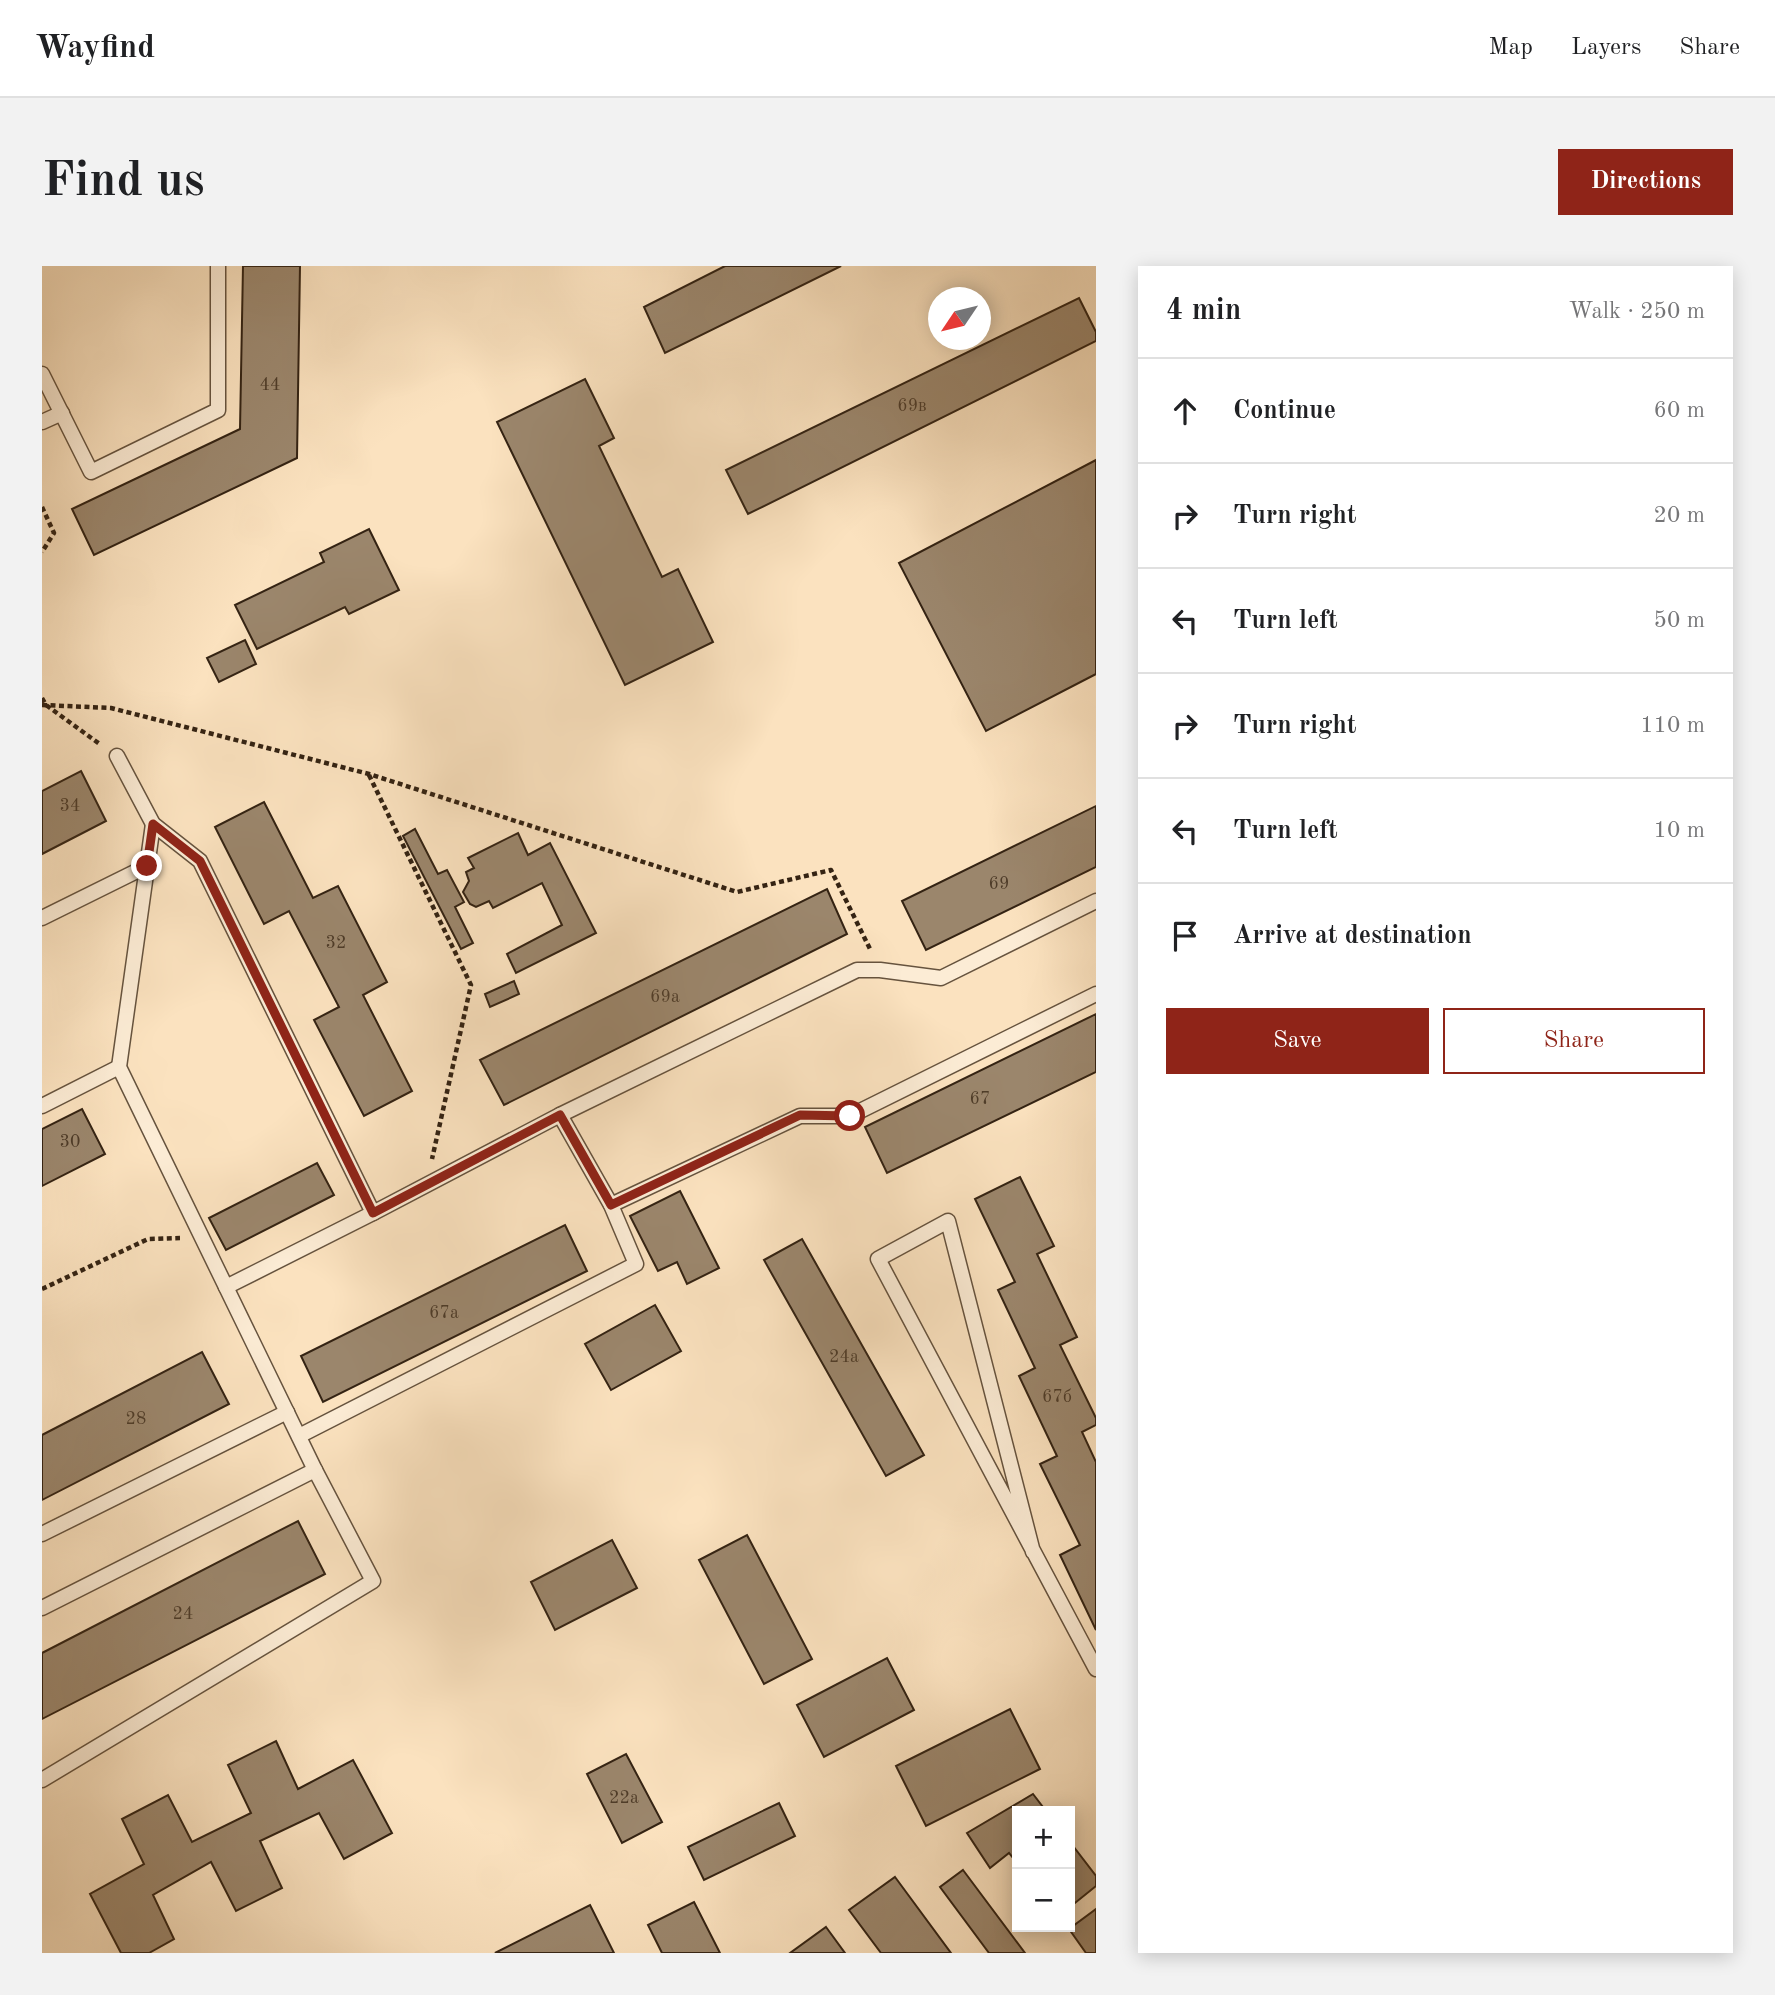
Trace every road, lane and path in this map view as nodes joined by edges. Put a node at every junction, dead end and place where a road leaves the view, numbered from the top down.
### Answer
1 (218, 266) edge
2 (42, 374) edge
3 (62, 413) junction
4 (42, 422) edge
5 (42, 507) edge
6 (42, 552) edge
7 (42, 698) edge
8 (44, 705) edge
9 (117, 756) joint
10 (369, 774) junction
11 (153, 824) junction
12 (147, 866) junction
13 (1096, 901) edge
14 (42, 918) edge
15 (880, 970) junction
16 (1096, 994) edge
17 (119, 1067) junction
18 (42, 1106) edge
19 (560, 1115) junction
20 (426, 1184) junction
21 (611, 1205) junction
22 (373, 1213) junction
23 (203, 1237) junction
24 (226, 1287) junction
25 (42, 1289) edge
26 (287, 1412) junction
27 (299, 1436) junction
28 (315, 1470) junction
29 (42, 1534) edge
30 (1033, 1552) junction
31 (42, 1608) edge
32 (1096, 1669) edge
33 (42, 1780) edge

1 - 3 lane
2 - 3 lane
3 - 4 lane
5 - 6 path
7 - 8 path
8 - 9 path
8 - 10 path
9 - 11 lane
10 - 15 path
10 - 20 path
11 - 12 lane
11 - 22 lane
12 - 14 lane
12 - 17 lane
13 - 15 lane
15 - 19 lane
16 - 21 lane
17 - 18 lane
17 - 23 lane
19 - 20 lane
19 - 21 lane
20 - 22 lane
21 - 27 lane
22 - 24 lane
23 - 24 lane
23 - 25 path
24 - 26 lane
26 - 27 lane
26 - 29 lane
27 - 28 lane
28 - 31 lane
28 - 33 lane
30 - 30 lane
30 - 32 lane

